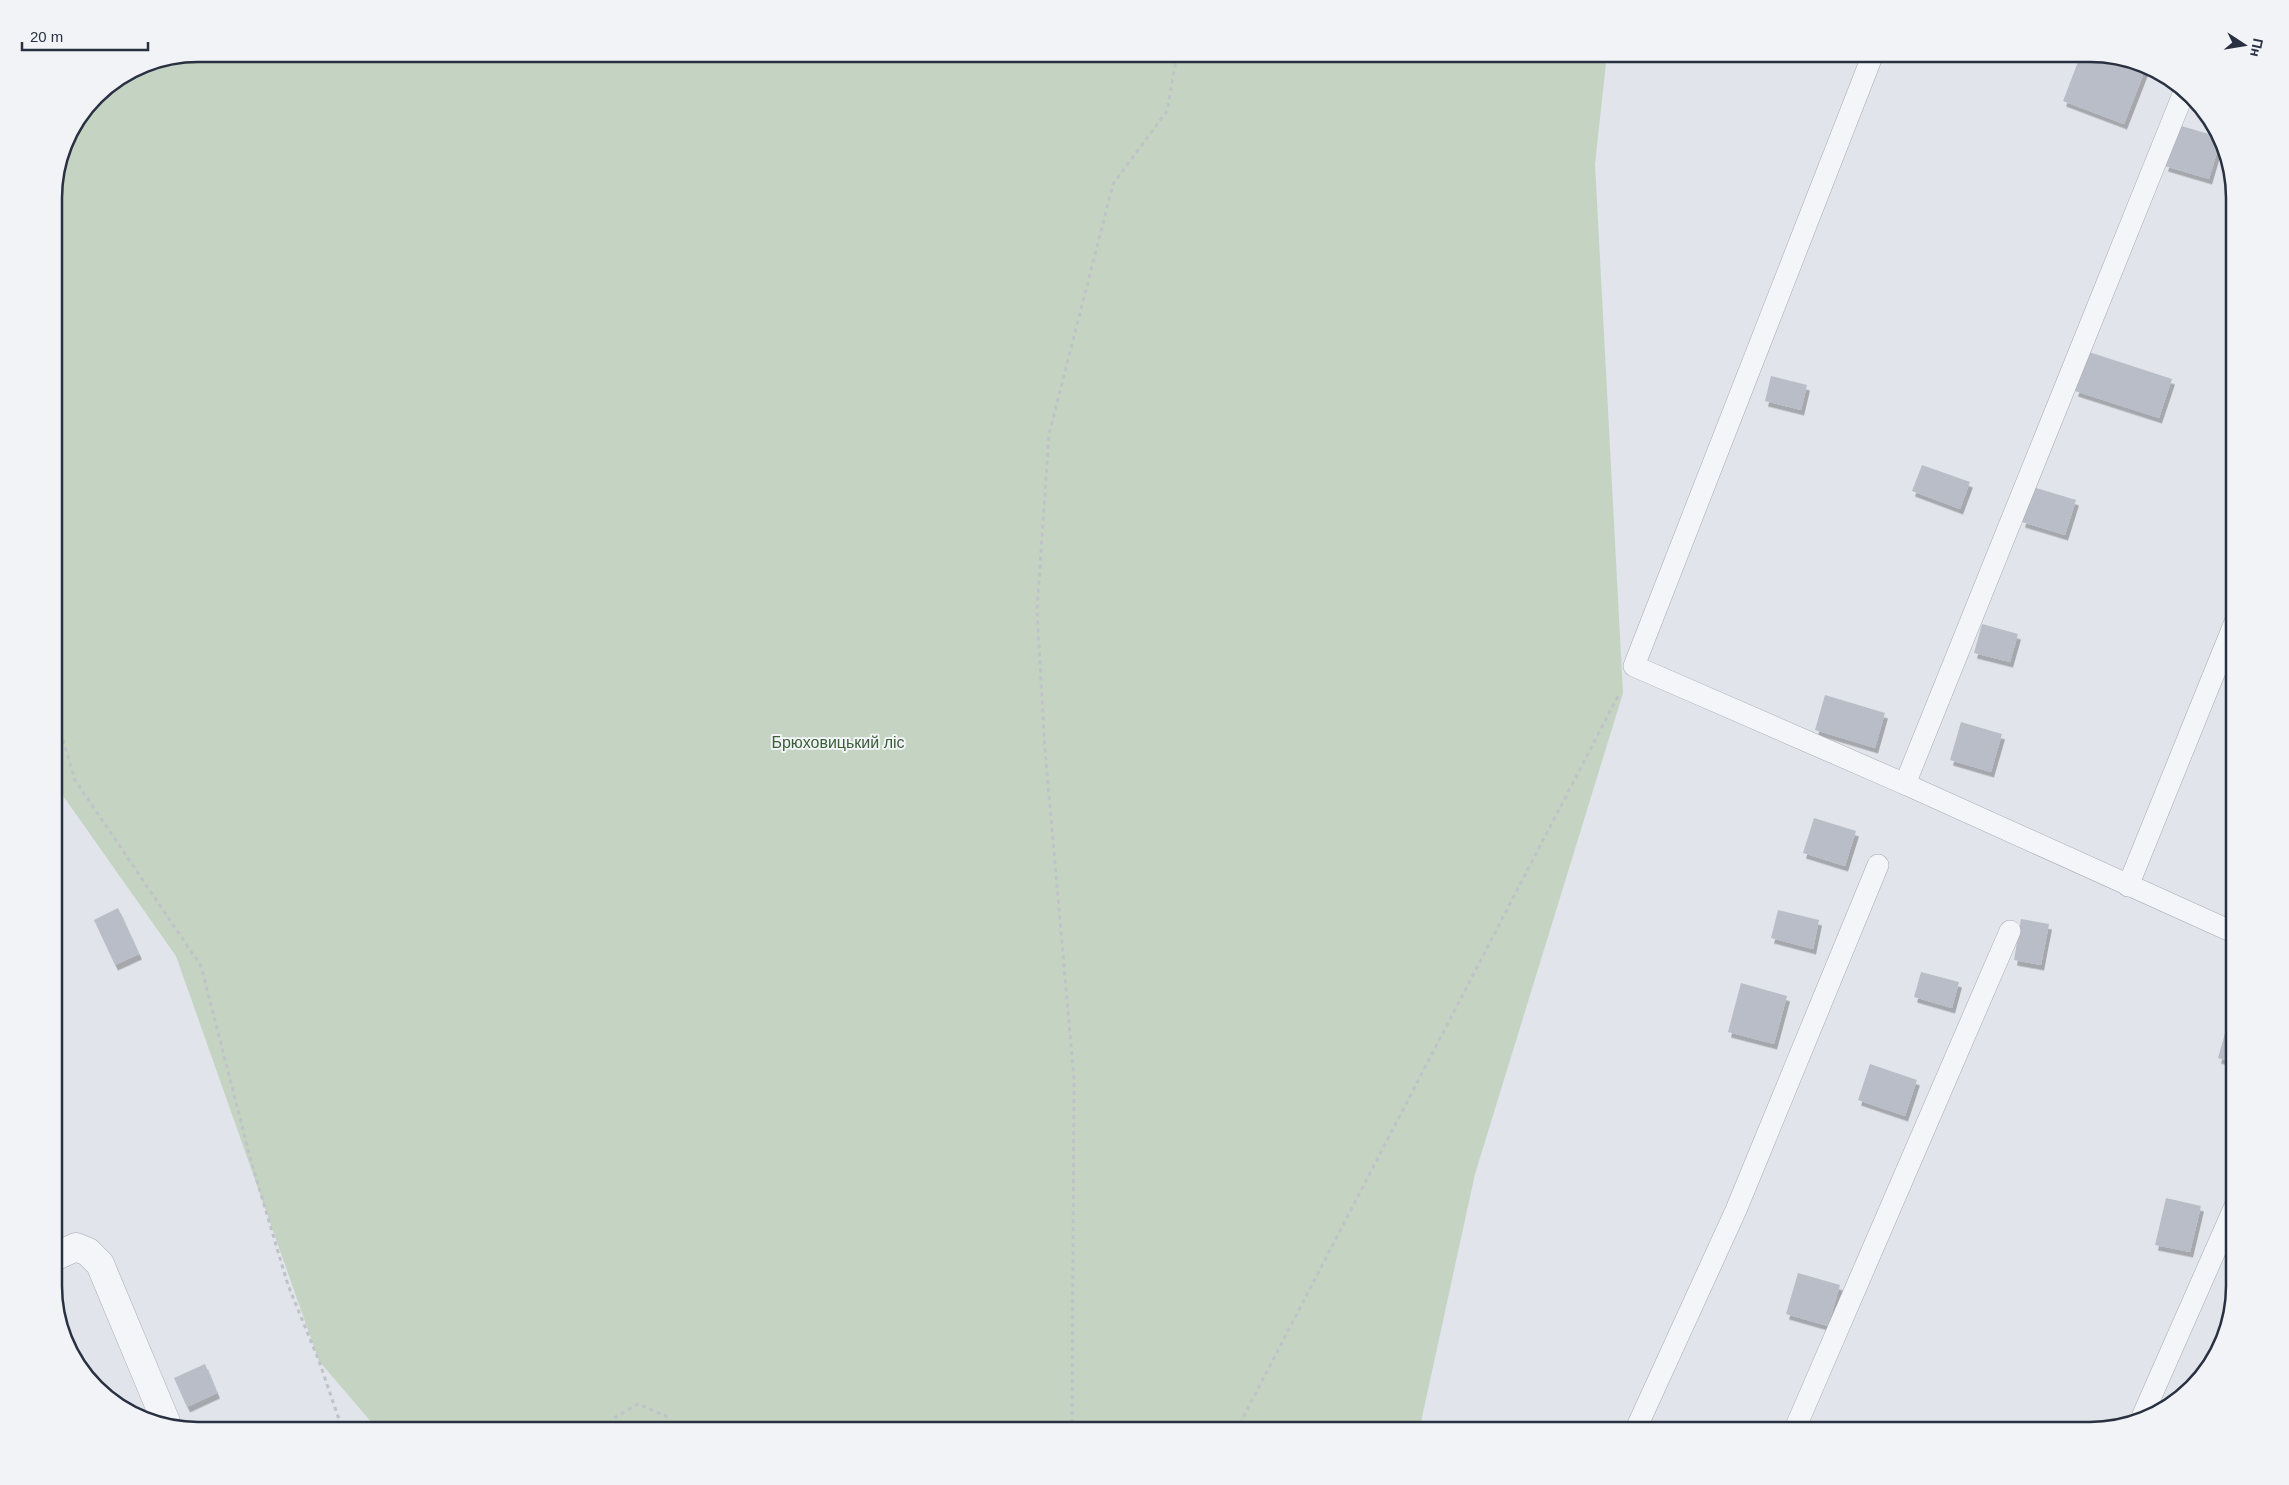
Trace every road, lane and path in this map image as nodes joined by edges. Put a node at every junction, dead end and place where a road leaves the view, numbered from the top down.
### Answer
1 (1176, 62) edge
2 (1870, 62) edge
3 (2182, 98) edge
4 (2226, 644) edge
5 (1634, 666) junction
6 (63, 739) edge
7 (1905, 784) junction
8 (1878, 865) dead end
9 (2128, 886) junction
10 (2226, 929) edge
11 (2010, 931) dead end
12 (2226, 1227) edge
13 (63, 1253) edge
14 (2145, 1410) edge
15 (164, 1418) edge
16 (340, 1422) edge
17 (611, 1422) edge
18 (668, 1422) edge
19 (1072, 1422) edge
20 (1241, 1422) edge
21 (1639, 1422) edge
22 (1798, 1422) edge

1 - 19 path
2 - 5 lane
3 - 7 lane
4 - 9 lane
5 - 7 lane
5 - 20 path
6 - 16 path
7 - 9 lane
8 - 21 lane
9 - 10 lane
11 - 22 lane
12 - 14 lane
13 - 15 street
17 - 18 path

